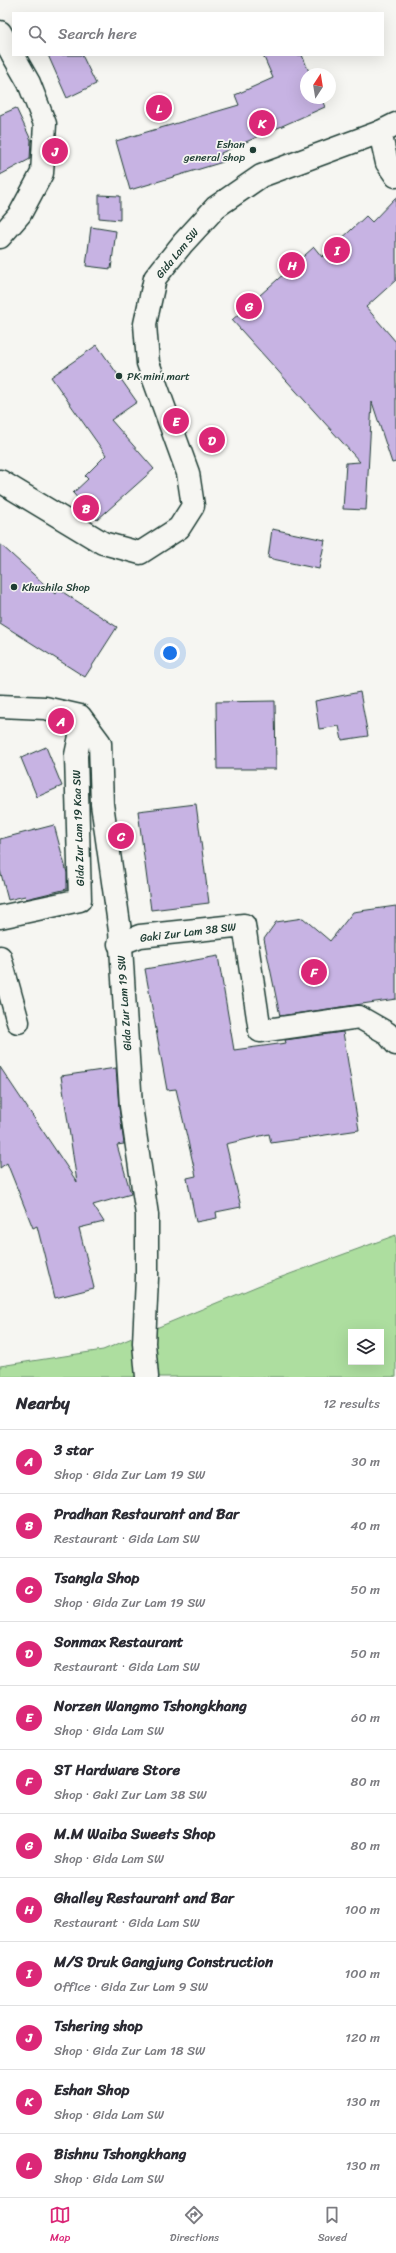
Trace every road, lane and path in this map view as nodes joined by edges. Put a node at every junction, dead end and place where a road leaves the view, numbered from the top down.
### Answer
1 (0, 32) edge
2 (12, 53) edge
3 (14, 56) edge
4 (388, 128) edge
5 (396, 176) edge
6 (0, 237) edge
7 (0, 481) edge
8 (0, 706) edge
9 (83, 722) junction
10 (0, 916) edge
11 (119, 944) junction
12 (0, 957) edge
13 (18, 1022) dead end
14 (396, 1044) edge
15 (147, 1377) edge

1 - 2 street
3 - 6 street
4 - 5 street
4 - 7 street, Gida Lam SW
8 - 9 street, Gida Zur Lam 19 SW
9 - 10 street, Gida Zur Lam 19 Kaa SW
9 - 11 street, Gida Zur Lam 19 SW
11 - 14 street, Gaki Zur Lam 38 SW
11 - 15 street, Gida Zur Lam 19 SW
12 - 13 street

